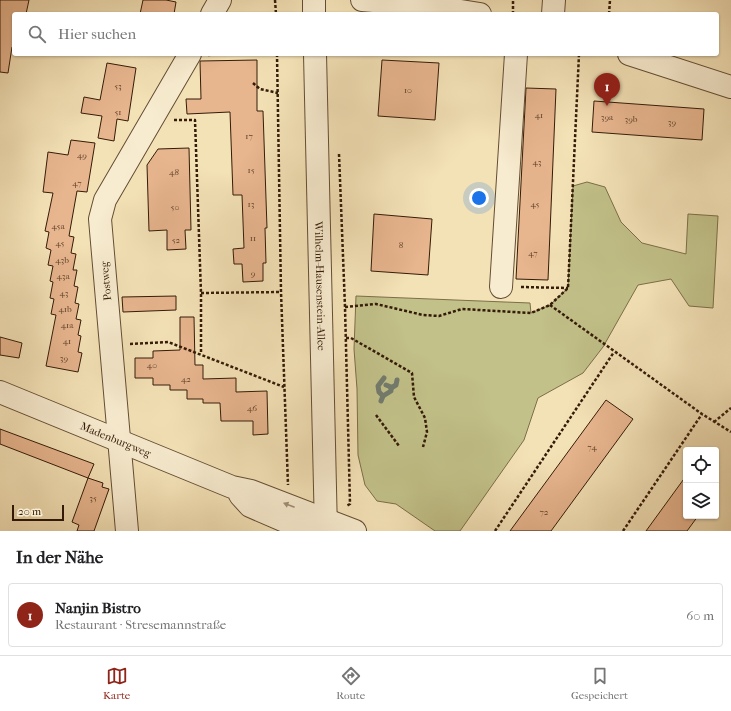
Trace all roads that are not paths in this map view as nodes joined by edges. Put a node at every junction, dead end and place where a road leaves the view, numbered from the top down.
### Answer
1 (220, 0) edge
2 (314, 0) edge
3 (362, 0) edge
4 (554, 0) edge
5 (213, 12) edge
6 (314, 12) edge
7 (467, 12) edge
8 (553, 12) edge
9 (189, 56) edge
10 (315, 56) edge
11 (516, 56) edge
12 (635, 56) edge
13 (731, 87) edge
14 (501, 287) road end
15 (0, 392) edge
16 (120, 441) junction
17 (232, 487) junction
18 (325, 525) edge
19 (127, 531) edge
20 (308, 531) edge
21 (355, 531) edge

1 - 5 street
2 - 6 street
3 - 7 street
4 - 8 street
9 - 16 street, Postweg
10 - 18 street, Wilhelm-Hausenstein-Allee
11 - 14 street
12 - 13 street
15 - 16 street, Madenburgweg
16 - 17 street, Madenburgweg
16 - 19 street, Postweg
18 -> 17 street, Madenburgweg
17 - 20 street, Madenburgweg
18 - 21 street, Madenburgweg

